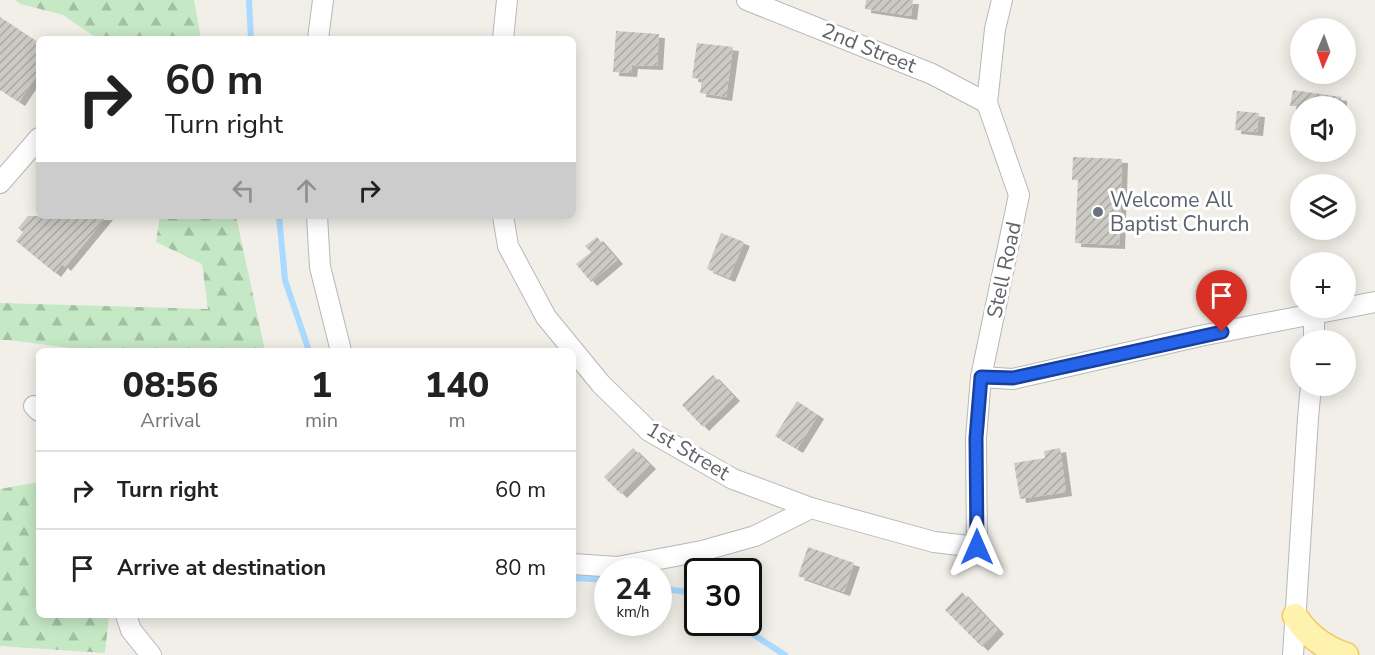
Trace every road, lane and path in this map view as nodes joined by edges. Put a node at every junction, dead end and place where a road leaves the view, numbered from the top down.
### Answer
1 (323, 0) edge
2 (507, 0) edge
3 (747, 0) edge
4 (1002, 0) edge
5 (318, 36) edge
6 (503, 36) edge
7 (987, 103) junction
8 (36, 141) edge
9 (0, 183) edge
10 (317, 219) edge
11 (504, 219) edge
12 (1375, 302) edge
13 (1356, 306) edge
14 (1293, 318) edge
15 (340, 348) edge
16 (571, 348) edge
17 (576, 354) edge
18 (981, 377) junction
19 (1310, 396) edge
20 (811, 508) junction
21 (977, 547) joint
22 (576, 564) edge
23 (1295, 615) junction
24 (127, 618) edge
25 (152, 655) edge
26 (1293, 655) edge
27 (1346, 655) edge

1 - 5 street
2 - 6 street
3 - 7 street, 2nd Street
4 - 7 street, Stell Road
7 - 18 street, Stell Road
8 - 9 street
10 - 15 street
11 - 16 street, 1st Street
12 - 13 street
14 - 18 street
17 - 20 street, 1st Street
18 - 21 street, Stell Road
19 - 23 street
20 - 21 street, 1st Street
20 - 22 street
23 - 26 street
23 - 27 main road
24 - 25 street

